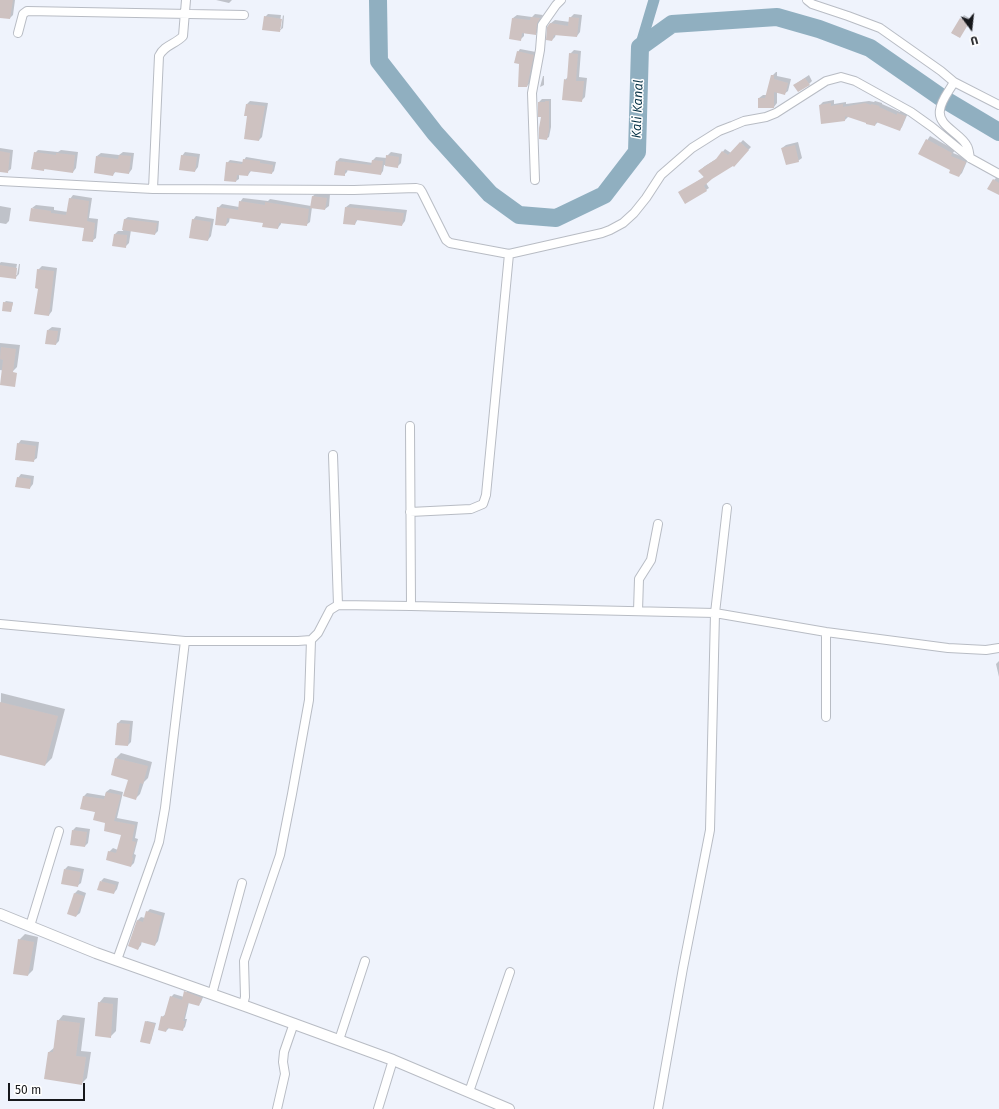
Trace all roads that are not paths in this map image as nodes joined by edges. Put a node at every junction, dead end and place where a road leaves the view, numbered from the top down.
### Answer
1 (186, 0) edge
2 (561, 0) edge
3 (807, 0) edge
4 (185, 13) junction
5 (244, 15) dead end
6 (18, 32) dead end
7 (952, 85) junction
8 (999, 105) edge
9 (970, 158) junction
10 (999, 174) edge
11 (535, 180) dead end
12 (0, 181) edge
13 (153, 189) junction
14 (508, 254) junction
15 (410, 426) dead end
16 (333, 455) dead end
17 (727, 508) dead end
18 (410, 512) junction
19 (658, 524) dead end
20 (338, 605) junction
21 (411, 606) junction
22 (638, 611) junction
23 (715, 612) junction
24 (0, 624) edge
25 (826, 632) junction
26 (311, 640) junction
27 (185, 641) junction
28 (999, 648) edge
29 (826, 717) dead end
30 (59, 831) dead end
31 (242, 883) dead end
32 (0, 914) edge
33 (30, 926) junction
34 (117, 960) junction
35 (365, 961) dead end
36 (510, 972) dead end
37 (212, 994) junction
38 (243, 1005) junction
39 (294, 1023) junction
40 (339, 1040) junction
41 (393, 1060) junction
42 (469, 1092) junction
43 (277, 1109) edge
44 (378, 1109) edge
45 (508, 1109) edge
46 (658, 1109) edge

1 - 4 street
2 - 11 street
3 - 7 street
4 - 5 street
4 - 6 street
4 - 13 street
7 - 8 street
7 - 9 street
9 - 10 street
9 - 14 street
12 - 13 street
13 - 14 street
14 - 18 street
15 - 18 street
16 - 20 street
17 - 23 street
18 - 21 street
19 - 22 street
20 - 21 street
20 - 26 street
21 - 22 street
22 - 23 street
23 - 25 street
23 - 46 street
24 - 27 street
25 - 28 street
25 - 29 street
26 - 27 street
26 - 38 street
27 - 34 street
30 - 33 street
31 - 37 street
32 - 33 street
33 - 34 street
34 - 37 street
35 - 40 street
36 - 42 street
37 - 38 street
38 - 39 street
39 - 40 street
39 - 43 street
40 - 41 street
41 - 42 street
41 - 44 street
42 - 45 street

